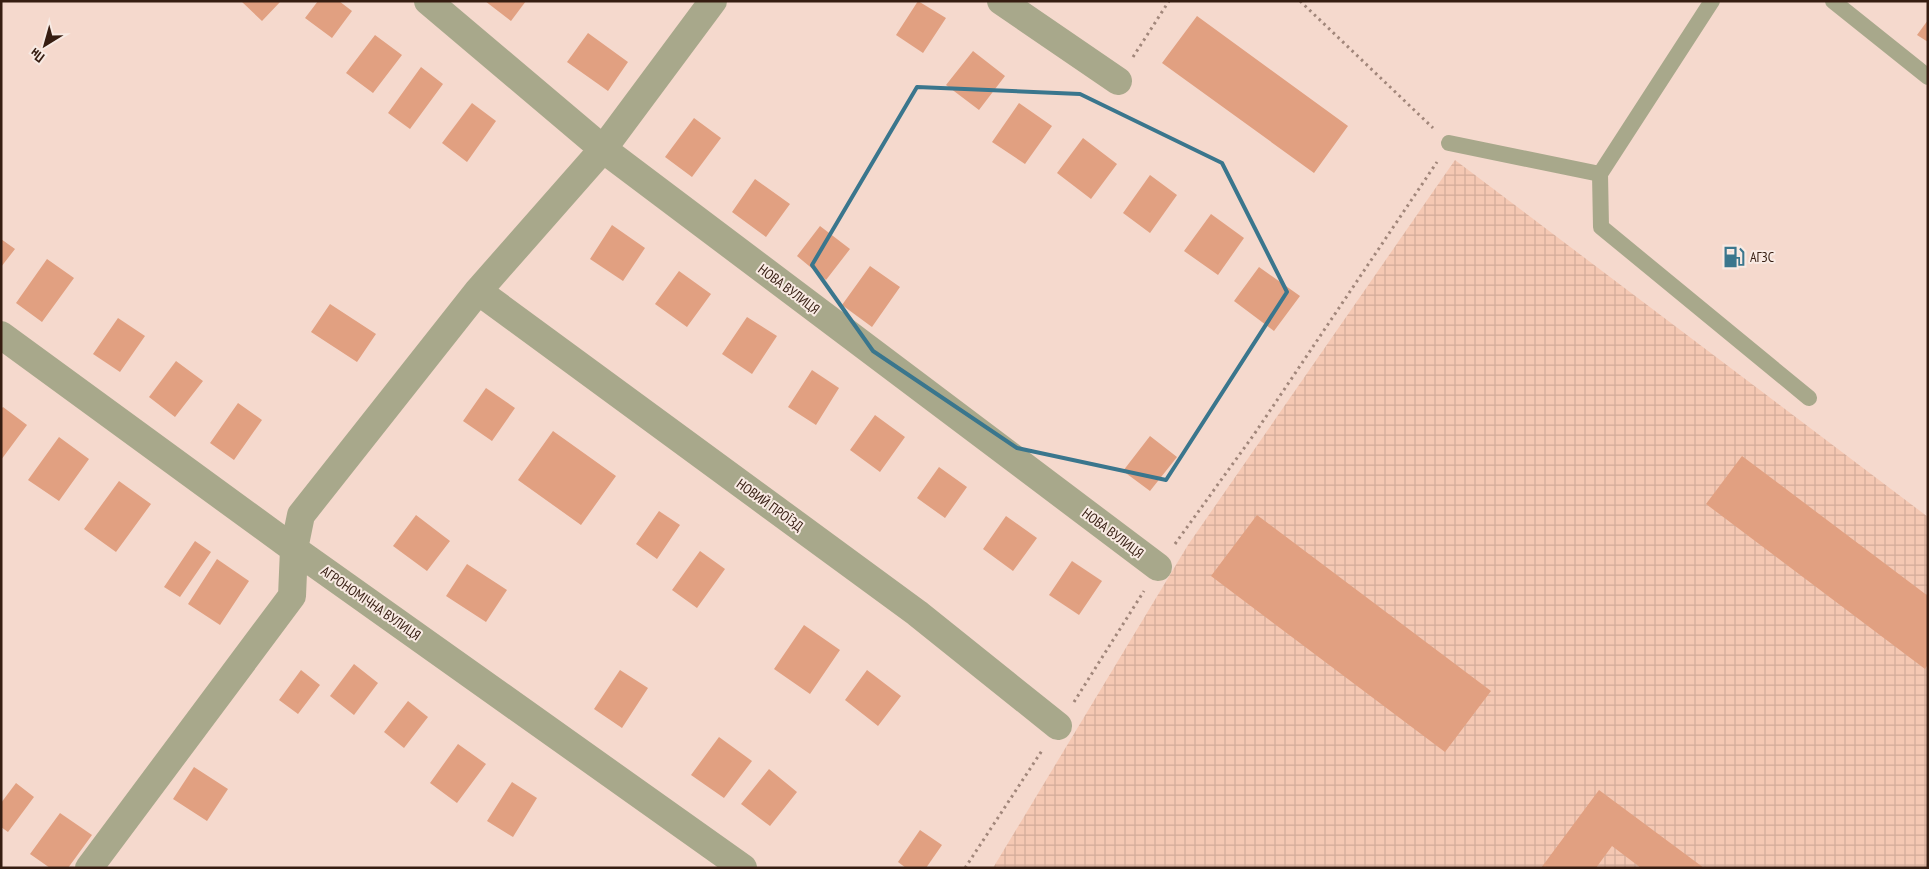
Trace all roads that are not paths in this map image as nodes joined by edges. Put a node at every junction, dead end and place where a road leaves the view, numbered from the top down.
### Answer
1 (428, 1) edge
2 (713, 1) edge
3 (1001, 1) edge
4 (1712, 1) edge
5 (1833, 1) edge
6 (1928, 76) edge
7 (1118, 81) road end
8 (1449, 143) road end
9 (603, 149) junction
10 (1600, 174) junction
11 (478, 291) junction
12 (1, 335) edge
13 (1809, 398) dead end
14 (294, 549) junction
15 (1158, 567) road end
16 (1058, 726) road end
17 (89, 868) edge
18 (743, 868) edge

1 - 9 street, НОВА ВУЛИЦЯ
2 - 9 street
3 - 7 street
4 - 10 lane
5 - 6 lane
8 - 10 lane
9 - 11 street
9 - 15 street, НОВА ВУЛИЦЯ
10 - 13 lane
11 - 14 street
11 - 16 street, НОВИЙ ПРОЇЗД
12 - 14 street, АГРОНОМІЧНА ВУЛИЦЯ
14 - 17 street
14 - 18 street, АГРОНОМІЧНА ВУЛИЦЯ

